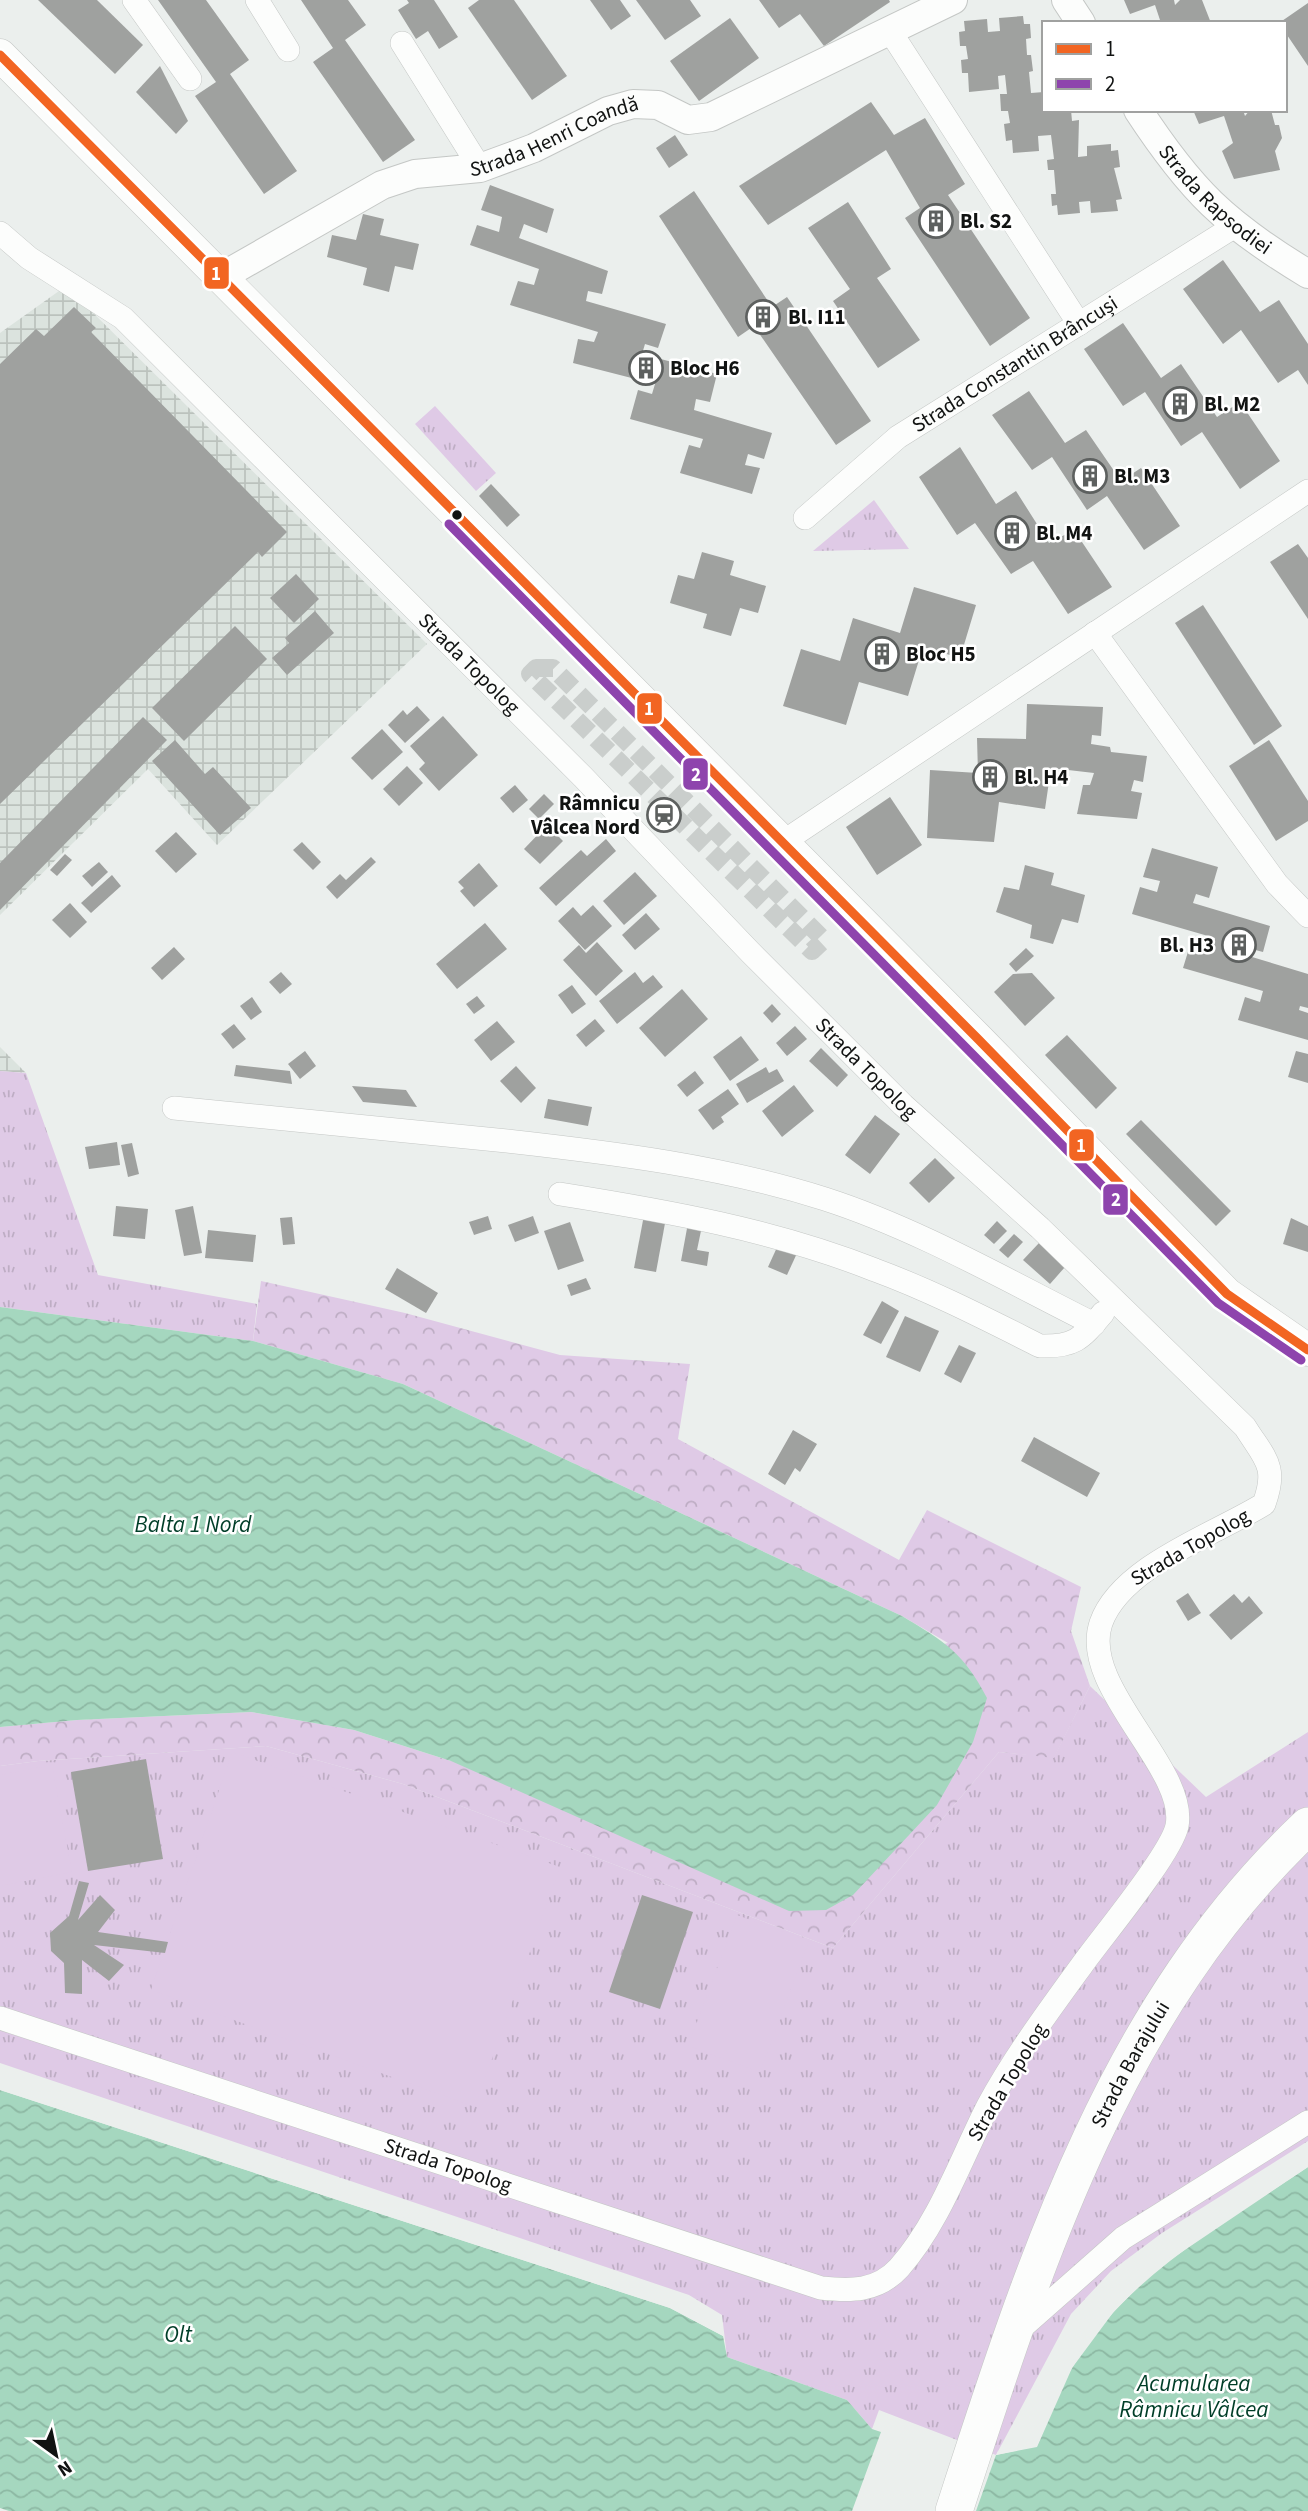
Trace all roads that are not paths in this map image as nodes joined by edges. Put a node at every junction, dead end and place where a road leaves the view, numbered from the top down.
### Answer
1 (134, 0) edge
2 (257, 0) edge
3 (953, 0) edge
4 (1066, 0) edge
5 (914, 8) edge
6 (1080, 21) edge
7 (890, 31) junction
8 (402, 43) dead end
9 (288, 50) dead end
10 (0, 55) edge
11 (190, 79) dead end
12 (1139, 112) edge
13 (480, 168) junction
14 (1235, 226) junction
15 (0, 233) edge
16 (1308, 274) edge
17 (221, 277) junction
18 (1079, 324) junction
19 (1308, 491) edge
20 (805, 518) dead end
21 (1095, 633) junction
22 (783, 842) junction
23 (1308, 916) edge
24 (174, 1108) dead end
25 (560, 1194) dead end
26 (1114, 1300) junction
27 (1094, 1324) junction
28 (1308, 1350) edge
29 (1308, 1826) edge
30 (0, 2018) edge
31 (1308, 2122) edge
32 (1010, 2338) junction
33 (954, 2511) edge

1 - 11 street
2 - 9 street
3 - 5 street, Strada Henri Coandă
4 - 6 street
5 - 7 street, Strada Henri Coandă
7 - 13 street, Strada Henri Coandă
7 - 18 street
8 - 13 street
10 - 17 main road
12 - 14 street, Strada Rapsodiei
13 - 17 street, Strada Henri Coandă
14 - 16 street, Strada Rapsodiei
14 - 18 street, Strada Constantin Brâncuși
15 - 26 street, Strada Topolog
17 - 22 main road
18 - 20 street, Strada Constantin Brâncuși
19 - 21 street
21 - 22 street
21 - 23 street
22 - 28 main road
24 - 27 street
25 - 27 street
26 - 27 street
26 - 30 street, Strada Topolog
29 - 32 highway, Strada Barajului
31 - 32 street
32 - 33 highway, Strada Barajului

